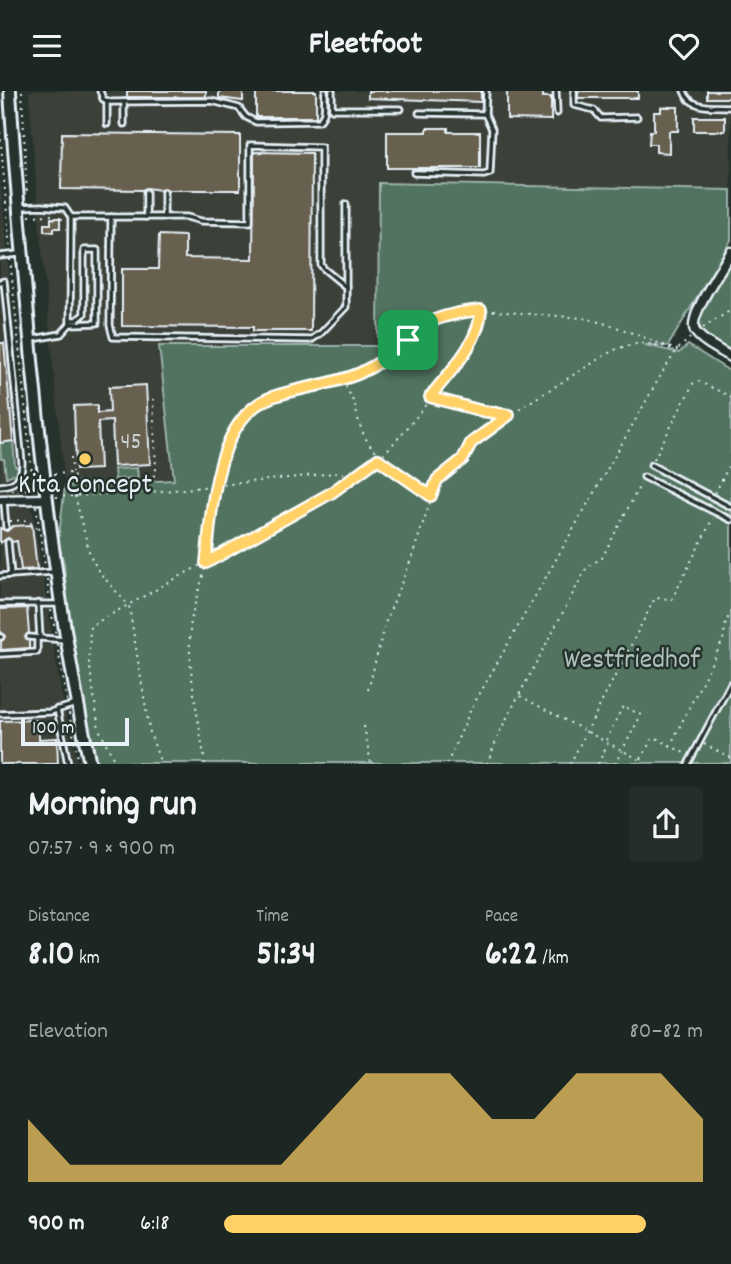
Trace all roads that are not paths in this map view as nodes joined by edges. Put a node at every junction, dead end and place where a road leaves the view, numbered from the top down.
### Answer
1 (10, 91) edge
2 (100, 91) edge
3 (325, 91) edge
4 (332, 91) edge
5 (486, 91) edge
6 (556, 91) edge
7 (574, 91) edge
8 (684, 91) edge
9 (107, 101) junction
10 (124, 102) junction
11 (731, 107) edge
12 (401, 109) dead end
13 (6, 113) edge
14 (419, 113) dead end
15 (557, 113) dead end
16 (485, 114) junction
17 (637, 117) dead end
18 (107, 124) dead end
19 (124, 124) dead end
20 (414, 173) dead end
21 (146, 192) dead end
22 (164, 192) dead end
23 (346, 204) dead end
24 (22, 207) junction
25 (111, 217) junction
26 (146, 217) junction
27 (164, 217) junction
28 (71, 218) junction
29 (731, 252) edge
30 (16, 255) junction
31 (0, 256) edge
32 (0, 282) edge
33 (346, 287) junction
34 (71, 322) junction
35 (30, 339) junction
36 (731, 357) edge
37 (651, 465) road end
38 (644, 477) road end
39 (0, 486) edge
40 (2, 497) edge
41 (50, 497) junction
42 (731, 507) edge
43 (731, 520) edge
44 (6, 527) dead end
45 (8, 542) dead end
46 (57, 572) junction
47 (11, 575) junction
48 (0, 576) edge
49 (38, 603) junction
50 (0, 604) edge
51 (61, 604) junction
52 (29, 637) dead end
53 (39, 638) junction
54 (66, 640) junction
55 (0, 654) edge
56 (731, 683) edge
57 (725, 695) junction
58 (731, 698) edge
59 (78, 703) junction
60 (57, 709) junction
61 (0, 714) edge
62 (68, 764) edge
63 (90, 764) edge
64 (688, 764) edge

1 - 13 main road
2 - 9 lane
3 - 10 lane
4 - 12 lane
5 - 16 lane
6 - 15 lane
7 - 17 lane
8 - 11 lane
9 - 10 lane
9 - 18 lane
10 - 19 lane
13 - 24 main road
14 - 16 lane
16 - 20 lane
21 - 26 lane
22 - 27 lane
23 - 33 lane
24 - 28 lane
24 - 30 main road
25 - 26 lane
25 - 28 lane
25 - 33 lane
26 - 27 lane
27 - 33 lane
28 - 34 lane
29 - 36 street
30 - 31 lane
30 - 35 main road
32 - 39 lane
34 - 34 lane
34 - 35 lane
35 - 41 main road
37 - 42 lane
38 - 43 lane
40 - 41 street
40 - 44 lane
41 - 46 main road
45 - 47 lane
46 - 47 lane
46 - 51 main road
47 - 48 lane
49 - 50 lane
49 - 51 lane
49 - 53 lane
51 - 54 main road
52 - 53 lane
53 - 54 lane
53 - 55 lane
54 - 59 main road
56 - 57 lane
57 - 58 lane
57 - 64 lane
59 - 60 lane
59 - 63 main road
60 - 61 lane
60 - 62 lane

